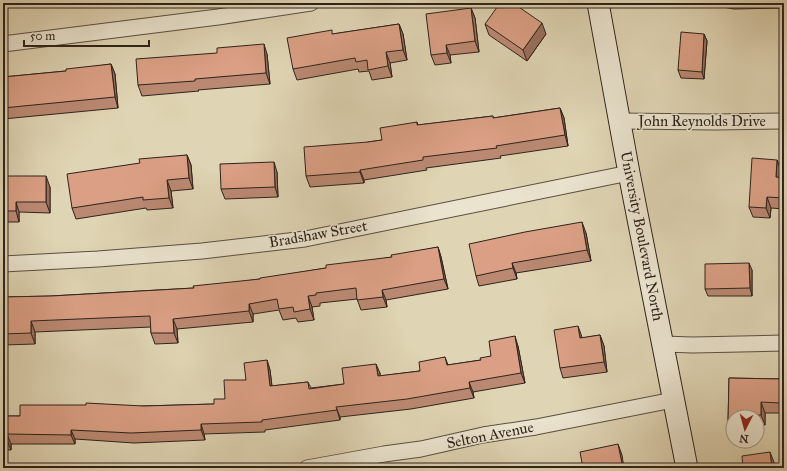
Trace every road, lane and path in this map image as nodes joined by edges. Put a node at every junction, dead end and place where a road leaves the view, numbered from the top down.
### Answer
1 (311, 3) edge
2 (598, 3) edge
3 (3, 44) edge
4 (620, 121) junction
5 (784, 121) edge
6 (629, 173) junction
7 (3, 264) edge
8 (784, 343) edge
9 (662, 344) junction
10 (673, 400) junction
11 (307, 468) edge
12 (687, 468) edge

1 - 3 street
2 - 4 street, University Boulevard North
4 - 5 street, John Reynolds Drive
4 - 6 street, University Boulevard North
6 - 7 street, Bradshaw Street
6 - 9 street, University Boulevard North
8 - 9 street
9 - 10 street, University Boulevard North
10 - 11 street, Selton Avenue
10 - 12 street, University Boulevard North

